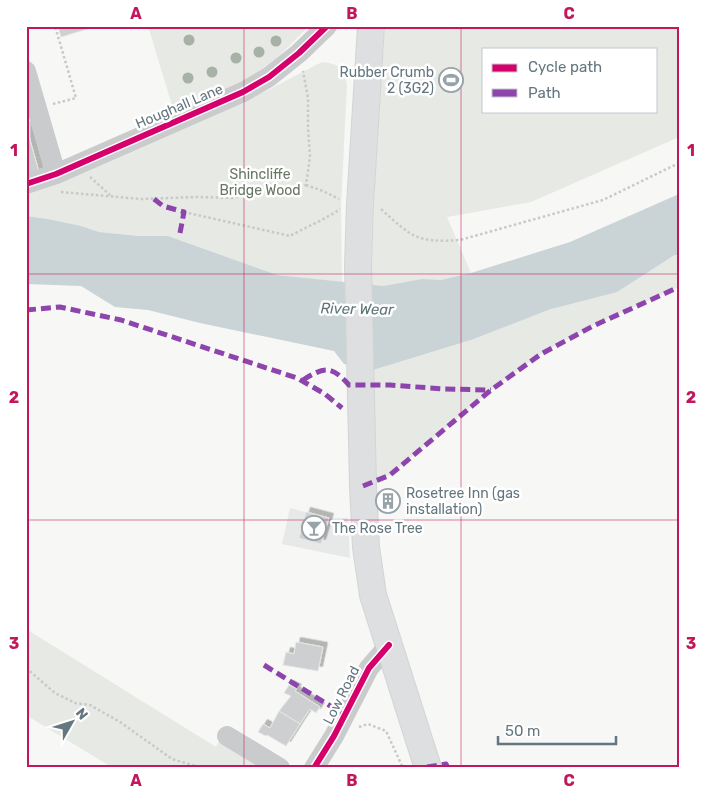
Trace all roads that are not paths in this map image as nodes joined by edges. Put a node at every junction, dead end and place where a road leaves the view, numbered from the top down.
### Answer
1 (327, 26) edge
2 (371, 26) edge
3 (28, 81) edge
4 (56, 174) junction
5 (31, 183) edge
6 (388, 646) junction
7 (228, 736) dead end
8 (319, 765) edge
9 (280, 768) edge
10 (428, 768) edge

1 - 4 street, Houghall Lane
2 - 6 main road
3 - 4 street
4 - 5 street, Houghall Lane
6 - 8 street, Low Road
6 - 10 main road
7 - 9 street

